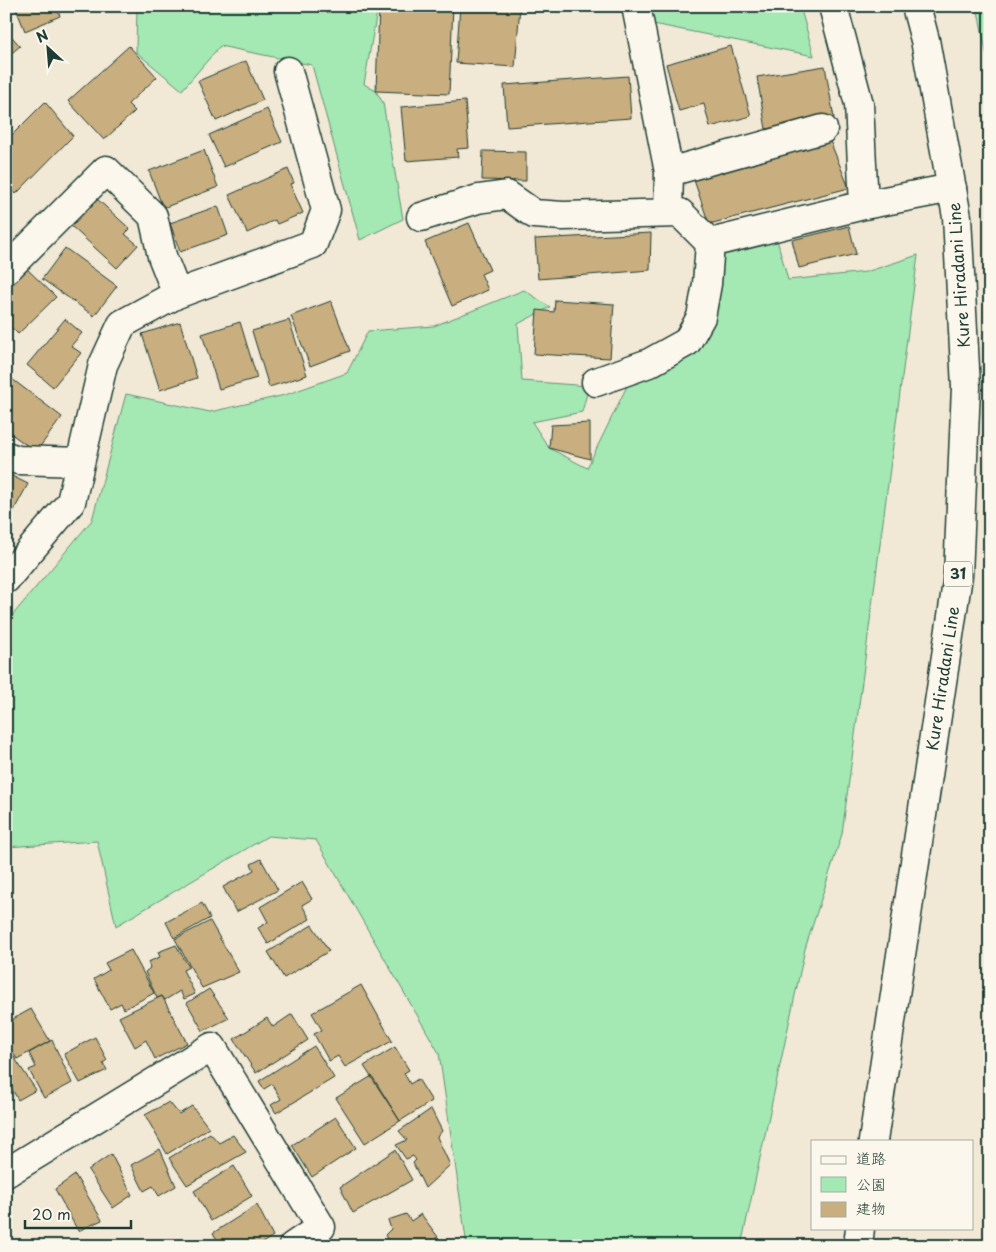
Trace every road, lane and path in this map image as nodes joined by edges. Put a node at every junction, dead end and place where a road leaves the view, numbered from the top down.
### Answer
1 (636, 6) edge
2 (833, 6) edge
3 (916, 6) edge
4 (288, 71) dead end
5 (823, 129) dead end
6 (669, 172) junction
7 (952, 188) junction
8 (864, 205) junction
9 (668, 213) junction
10 (421, 217) dead end
11 (710, 243) junction
12 (6, 270) edge
13 (177, 294) junction
14 (596, 382) dead end
15 (6, 456) edge
16 (79, 462) junction
17 (6, 579) edge
18 (874, 1140) edge
19 (6, 1174) edge
20 (860, 1230) edge
21 (293, 1246) edge
22 (858, 1246) edge

1 - 6 street
2 - 8 street
3 - 7 street, Kure Hiradani Line / 31
4 - 13 street
5 - 6 street
6 - 9 street
7 - 8 street
7 - 18 street, Kure Hiradani Line / 31
8 - 11 street
9 - 10 street
9 - 11 street
11 - 14 street
12 - 13 street
13 - 16 street
15 - 16 street
16 - 17 street
19 - 21 street
20 - 22 street

